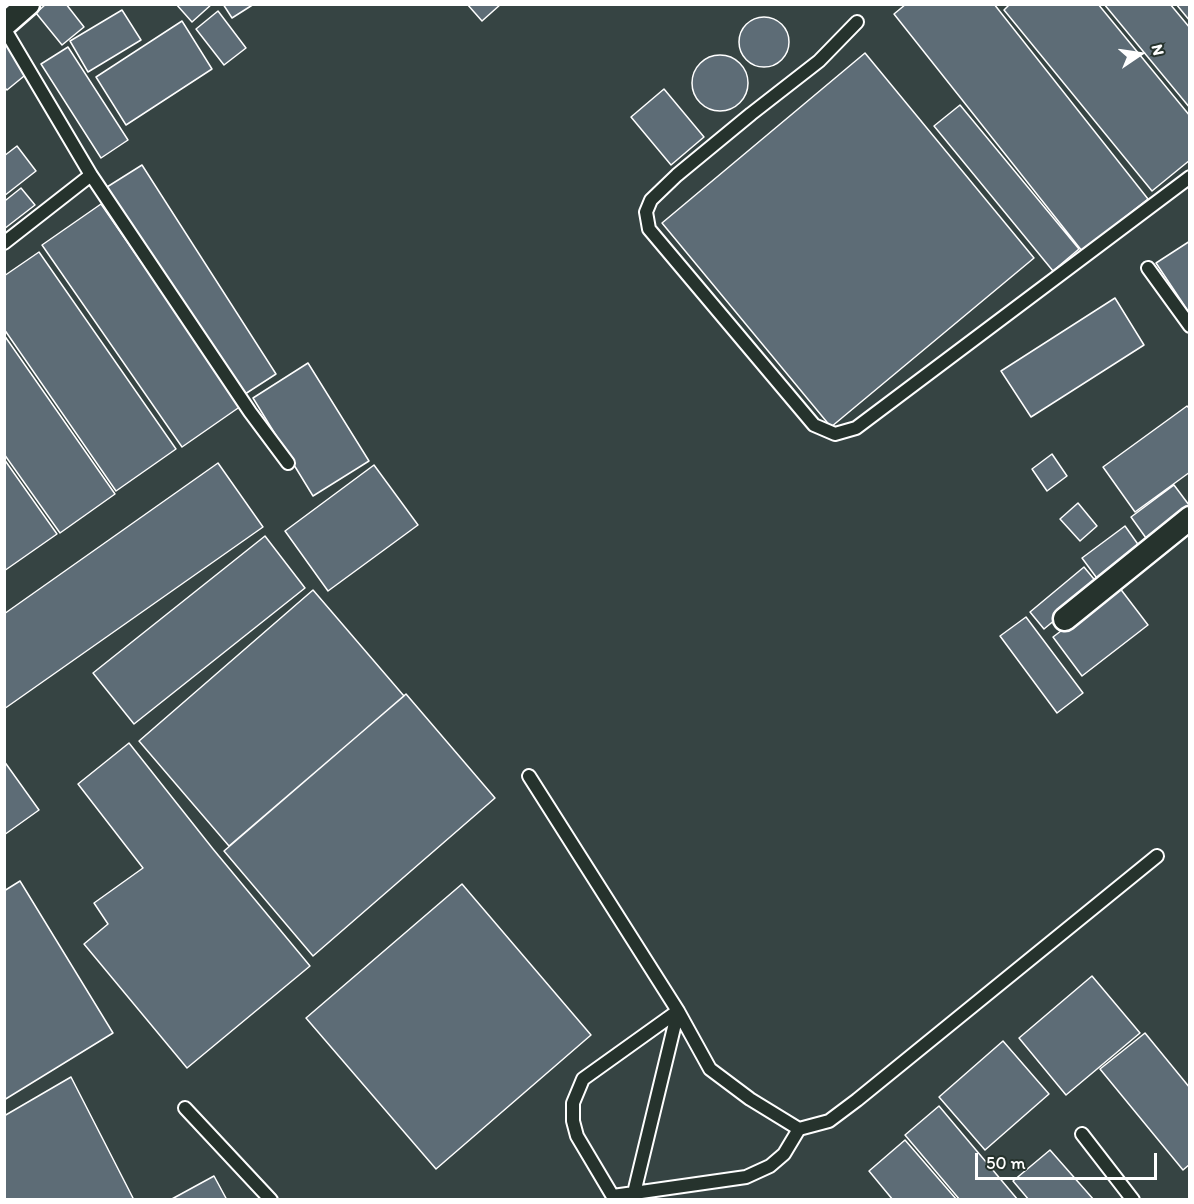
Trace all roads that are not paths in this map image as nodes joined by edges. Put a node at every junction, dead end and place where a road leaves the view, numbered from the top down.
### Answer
1 (28, 4) edge
2 (857, 22) dead end
3 (4, 26) edge
4 (92, 175) junction
5 (1190, 177) edge
6 (4, 243) edge
7 (1148, 268) dead end
8 (1190, 327) edge
9 (288, 464) dead end
10 (1190, 519) edge
11 (1065, 620) dead end
12 (529, 776) dead end
13 (1157, 856) dead end
14 (678, 1011) junction
15 (185, 1108) dead end
16 (799, 1129) junction
17 (1082, 1134) dead end
18 (634, 1193) junction
19 (614, 1198) edge
20 (271, 1200) edge
21 (1133, 1200) edge

1 - 3 street
2 - 5 lane
3 - 4 lane
4 - 6 lane
4 - 9 lane
7 - 8 lane
10 - 11 street
12 - 14 lane
13 - 16 lane
14 - 16 lane
14 - 18 lane
14 - 19 lane
15 - 20 lane
16 - 18 lane
17 - 21 lane
18 - 19 lane

